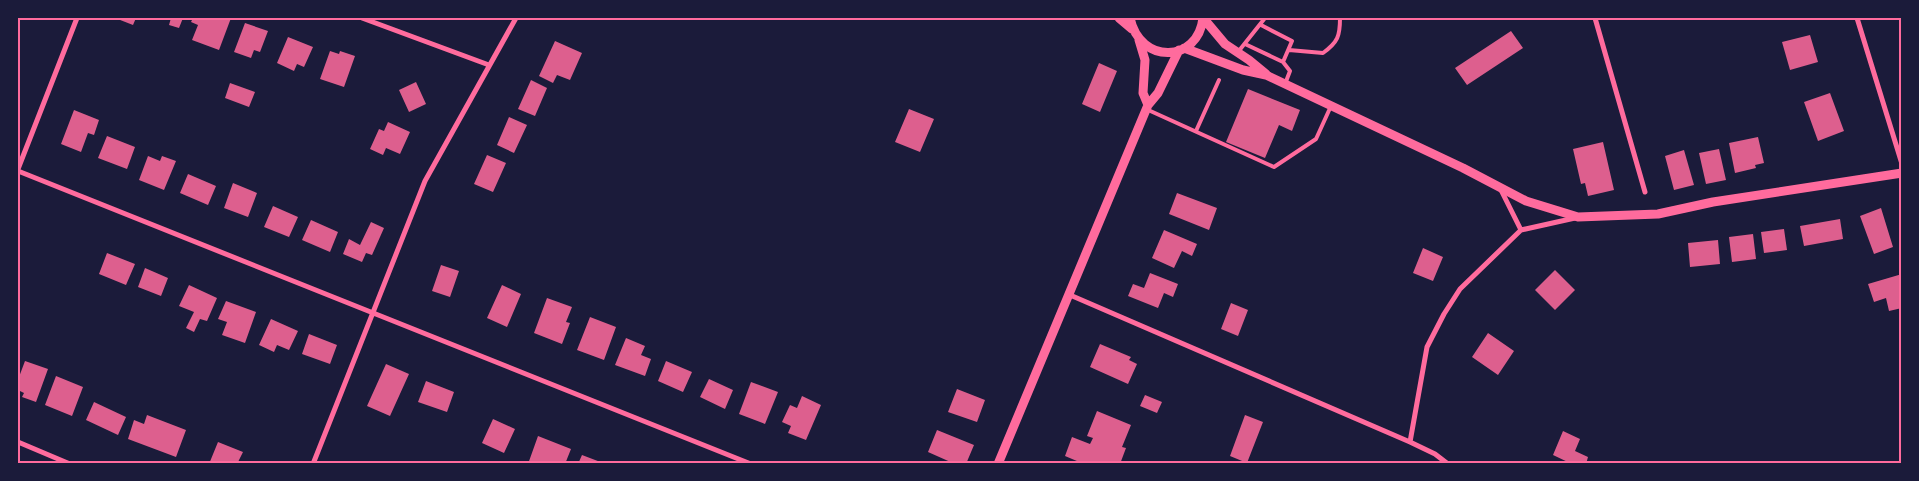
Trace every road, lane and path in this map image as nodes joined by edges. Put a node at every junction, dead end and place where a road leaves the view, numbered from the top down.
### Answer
1 (77, 18) edge
2 (362, 18) edge
3 (516, 18) edge
4 (1119, 18) edge
5 (1130, 18) edge
6 (1204, 18) edge
7 (1265, 18) edge
8 (1340, 18) edge
9 (1594, 18) edge
10 (1857, 18) edge
11 (1261, 25) junction
12 (1132, 29) junction
13 (1139, 40) junction
14 (1245, 44) junction
15 (1181, 49) junction
16 (1289, 50) junction
17 (1238, 52) junction
18 (1283, 62) junction
19 (489, 65) junction
20 (1266, 75) junction
21 (1219, 80) dead end
22 (1285, 84) junction
23 (1331, 106) junction
24 (1147, 107) junction
25 (1196, 131) junction
26 (1902, 164) edge
27 (18, 170) edge
28 (1902, 173) edge
29 (1500, 188) junction
30 (1645, 192) dead end
31 (1578, 217) junction
32 (1521, 230) junction
33 (1070, 295) junction
34 (373, 313) junction
35 (18, 442) edge
36 (1410, 442) junction
37 (70, 464) edge
38 (313, 464) edge
39 (751, 464) edge
40 (998, 464) edge
41 (1448, 464) edge

1 - 27 street
2 - 19 street
3 - 19 street
4 - 12 street
5 - 12 street
6 - 15 street
6 - 17 street
7 - 11 lane
8 - 16 lane
9 - 30 street
10 - 26 street
11 - 14 lane
11 - 16 lane
12 - 13 street
13 - 15 street
13 - 24 street
14 - 17 lane
14 - 18 lane
15 - 20 street
15 - 24 street
16 - 18 lane
17 - 20 street
18 - 22 lane
19 - 34 street
20 - 22 street
21 - 25 lane
22 - 23 street
23 - 25 lane
23 - 29 street
24 - 25 lane
24 - 33 street
27 - 34 street
28 - 31 street
29 - 31 street
29 - 32 street
31 - 32 street
32 - 36 street
33 - 36 street
33 - 40 street
34 - 38 street
34 - 39 street
35 - 37 street
36 - 41 street

